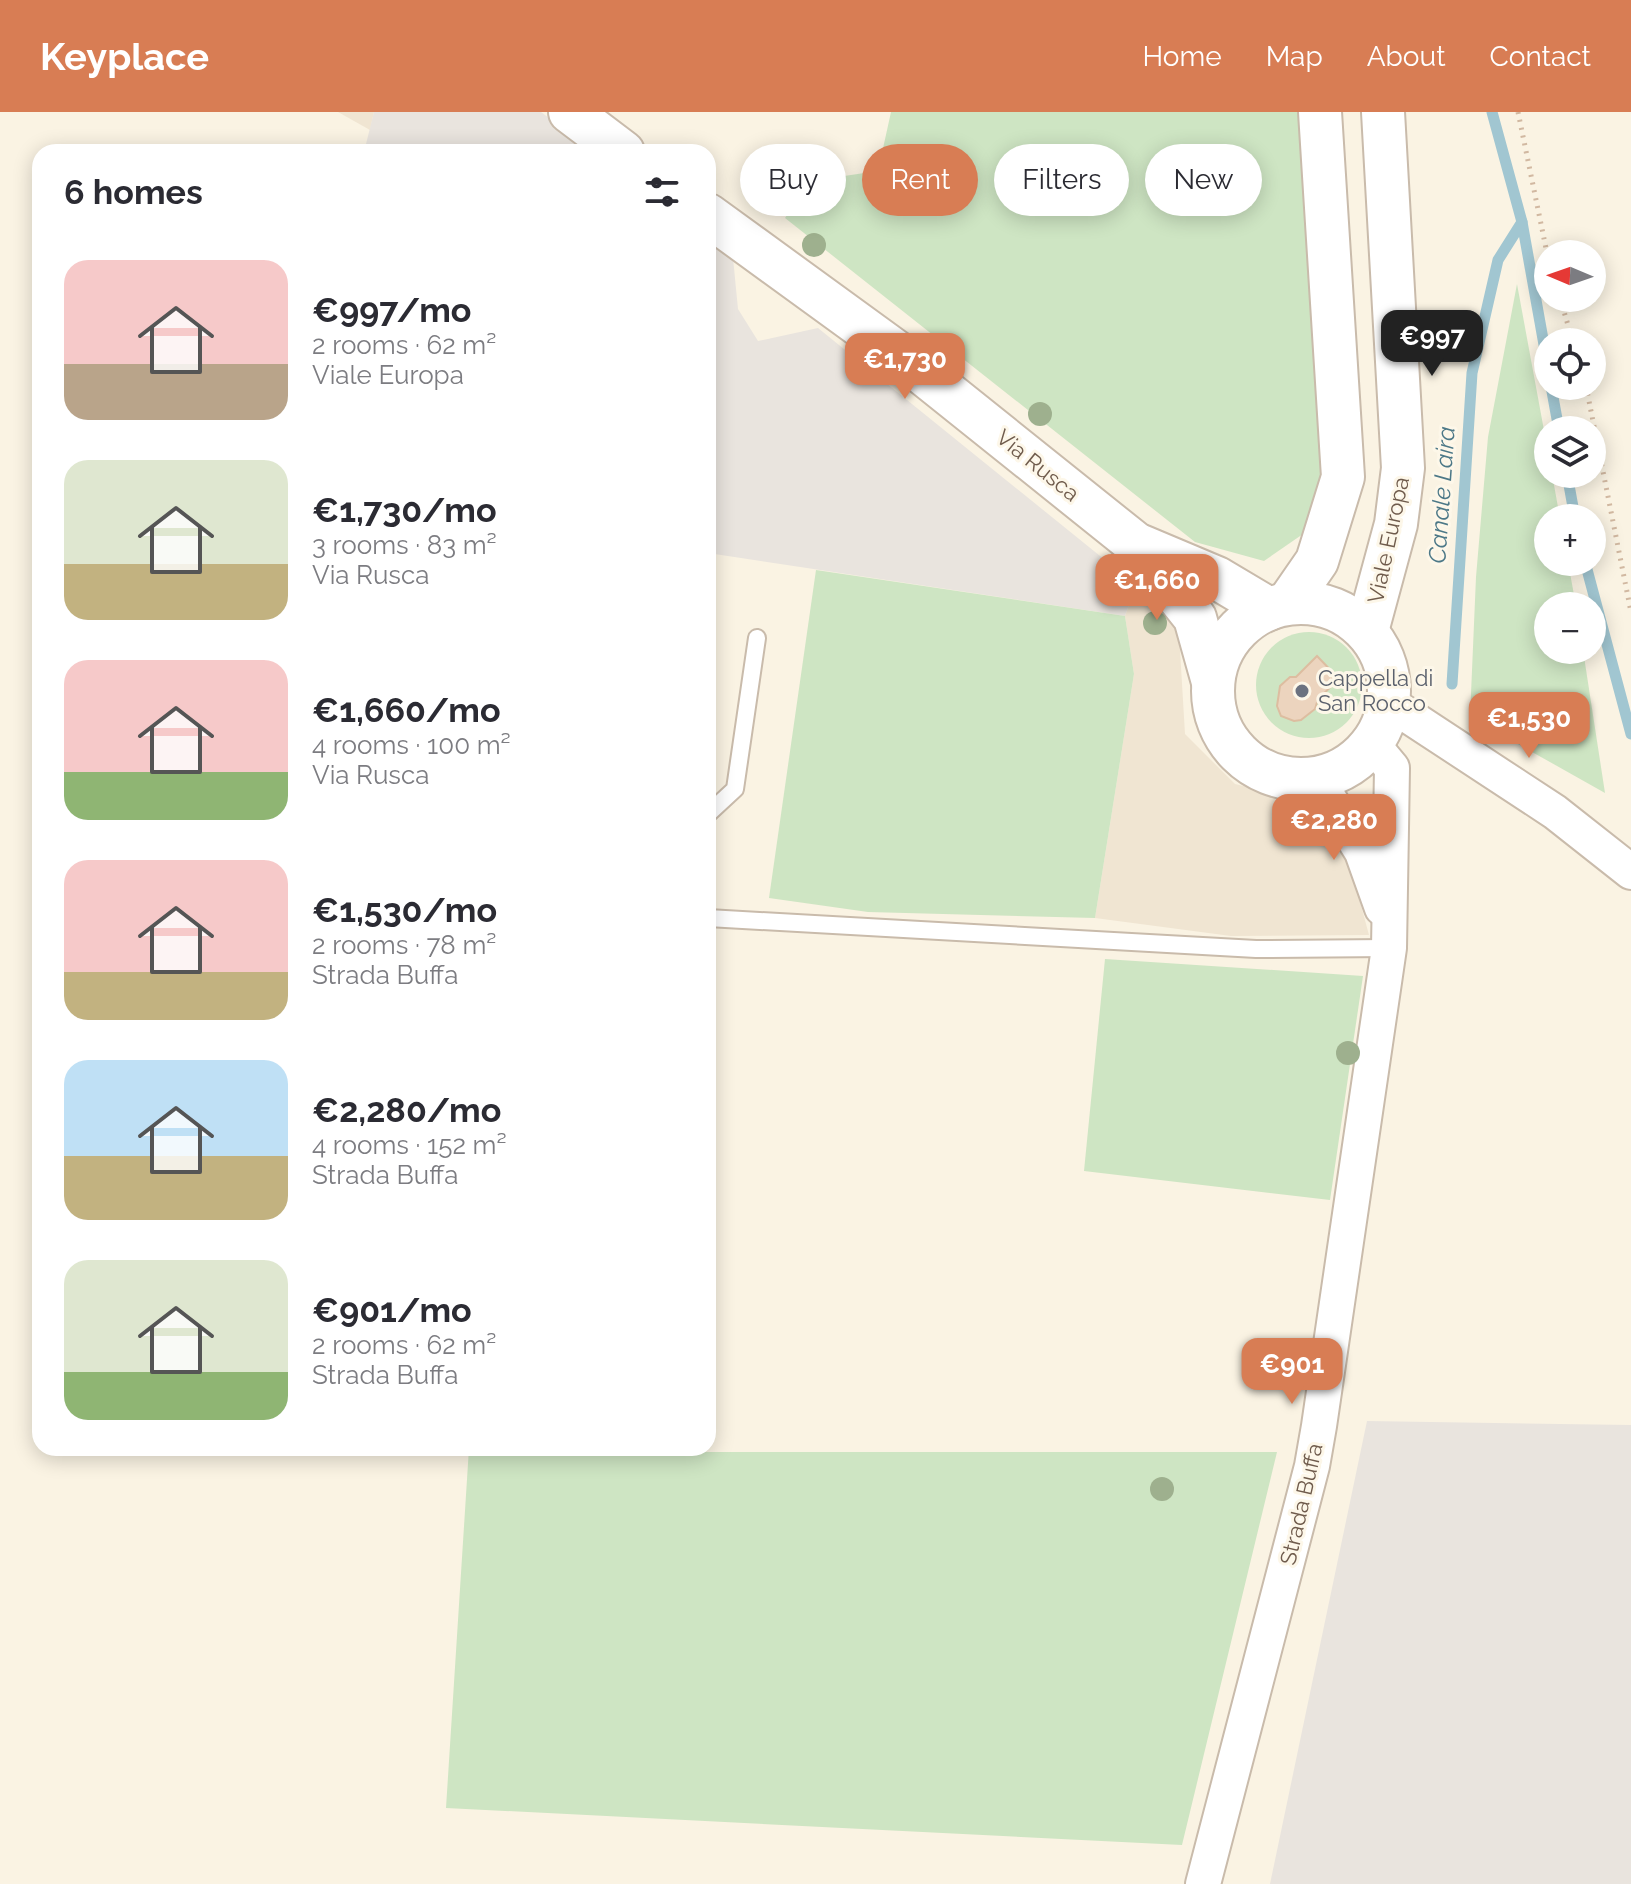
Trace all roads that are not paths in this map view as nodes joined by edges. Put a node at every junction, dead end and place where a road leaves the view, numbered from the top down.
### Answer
1 (570, 112) edge
2 (1320, 112) edge
3 (1383, 112) edge
4 (612, 144) edge
5 (716, 221) edge
6 (1136, 544) junction
7 (1278, 606) junction
8 (1367, 631) junction
9 (757, 638) dead end
10 (1213, 682) junction
11 (1389, 703) junction
12 (1372, 744) junction
13 (1297, 780) junction
14 (716, 807) edge
15 (1631, 872) edge
16 (716, 918) edge
17 (1389, 937) junction
18 (1203, 1884) edge

1 - 4 street
2 - 7 street
3 - 8 street, Viale Europa
5 - 6 street, Via Rusca
6 - 7 street, Via Rusca
6 - 10 street, Via Rusca
7 - 8 street
7 - 10 street
8 - 11 street
9 - 14 lane
10 - 13 street
11 - 12 street
11 - 15 street
12 - 13 street
12 - 17 street, Strada Buffa
13 - 17 street, Strada Buffa
16 - 17 lane
17 - 18 street, Strada Buffa

